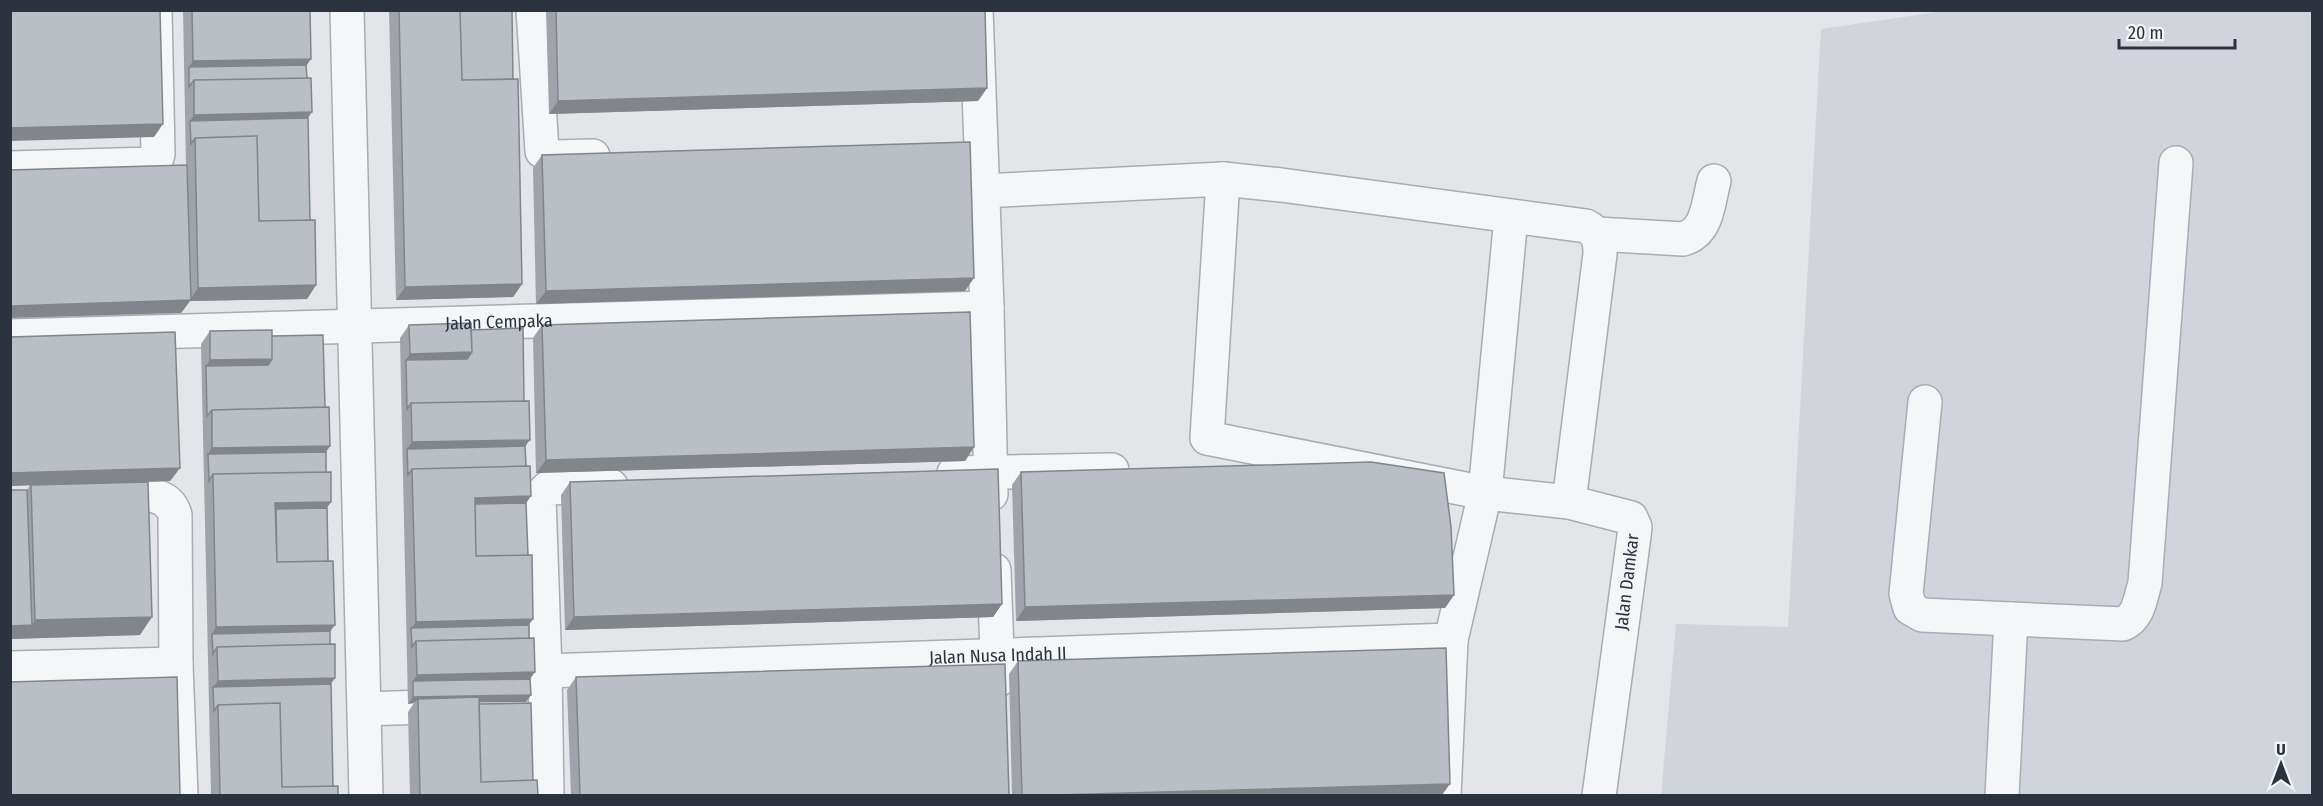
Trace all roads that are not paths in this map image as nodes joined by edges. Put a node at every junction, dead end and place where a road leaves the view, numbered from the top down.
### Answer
1 (155, 10) edge
2 (347, 10) edge
3 (533, 10) edge
4 (976, 10) edge
5 (626, 155) edge
6 (2176, 163) dead end
7 (10, 168) edge
8 (1223, 179) junction
9 (1714, 181) dead end
10 (982, 191) junction
11 (1511, 217) junction
12 (1597, 234) junction
13 (987, 308) junction
14 (356, 326) junction
15 (10, 336) edge
16 (1924, 402) dead end
17 (1144, 470) edge
18 (991, 471) junction
19 (919, 474) edge
20 (646, 485) edge
21 (1485, 493) junction
22 (81, 497) edge
23 (1569, 502) junction
24 (2011, 619) junction
25 (1451, 640) junction
26 (997, 657) junction
27 (176, 664) junction
28 (10, 668) edge
29 (546, 687) junction
30 (364, 709) junction
31 (999, 715) edge
32 (181, 795) edge
33 (366, 795) edge
34 (547, 795) edge
35 (1444, 795) edge
36 (1599, 795) edge
37 (2002, 795) edge

1 - 7 street
2 - 14 street
3 - 5 street
4 - 10 street
6 - 24 street
8 - 10 street
8 - 11 street
8 - 21 street, Jalan Damkar
9 - 12 street
10 - 13 street
11 - 12 street
11 - 21 street
12 - 23 street
13 - 14 street, Jalan Cempaka
13 - 18 street
14 - 15 street, Jalan Cempaka
14 - 30 street
16 - 24 street
17 - 18 street
18 - 19 street
18 - 26 street
20 - 29 street
21 - 23 street, Jalan Damkar
21 - 25 street
22 - 27 street
23 - 36 street, Jalan Damkar
24 - 37 street
25 - 26 street, Jalan Nusa Indah II
25 - 35 street
26 - 29 street, Jalan Nusa Indah II
26 - 31 street
27 - 28 street
27 - 32 street
29 - 30 street, Jalan Nusa Indah II
29 - 34 street
30 - 33 street

